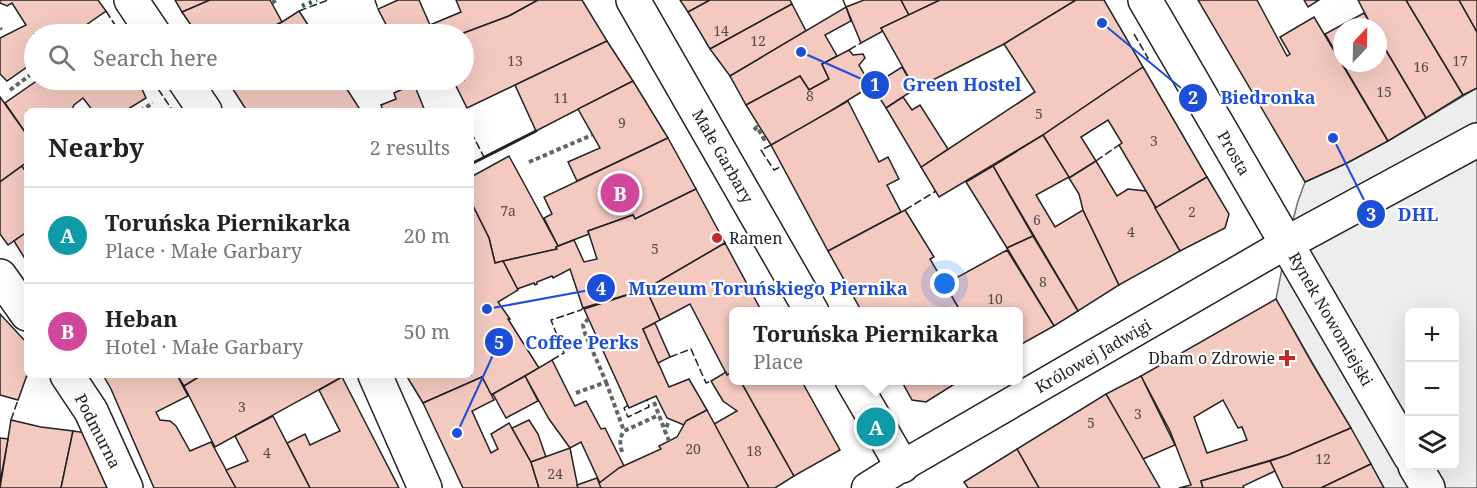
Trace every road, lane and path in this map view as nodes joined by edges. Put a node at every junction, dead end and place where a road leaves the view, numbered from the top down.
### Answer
1 (131, 0) edge
2 (633, 0) edge
3 (1145, 0) edge
4 (147, 24) edge
5 (24, 80) edge
6 (10, 90) dead end
7 (191, 90) edge
8 (204, 108) edge
9 (592, 135) dead end
10 (1477, 140) edge
11 (529, 162) dead end
12 (1287, 243) junction
13 (0, 276) edge
14 (809, 307) edge
15 (24, 310) edge
16 (588, 319) dead end
17 (69, 378) edge
18 (376, 378) edge
19 (606, 382) junction
20 (854, 385) edge
21 (576, 393) dead end
22 (654, 402) dead end
23 (659, 415) junction
24 (668, 423) dead end
25 (624, 431) junction
26 (665, 431) junction
27 (669, 441) dead end
28 (1405, 447) edge
29 (622, 452) dead end
30 (902, 466) junction
31 (1418, 470) edge
32 (126, 488) edge
33 (424, 488) edge
34 (867, 488) edge
35 (1428, 488) edge

1 - 4 street
2 - 14 street, Małe Garbary
3 - 12 street, Prosta
5 - 6 path
7 - 8 street
9 - 11 path
10 - 12 street, Rynek Nowomiejski
12 - 28 street, Rynek Nowomiejski
12 - 30 street, Królowej Jadwigi
13 - 15 street
16 - 19 path
17 - 32 street, Podmurna
18 - 33 street
19 - 21 path
19 - 25 path
20 - 30 street
22 - 23 path
23 - 25 path
23 - 26 path
24 - 26 path
25 - 29 path
26 - 27 path
30 - 34 street, Królowej Jadwigi
31 - 35 street

